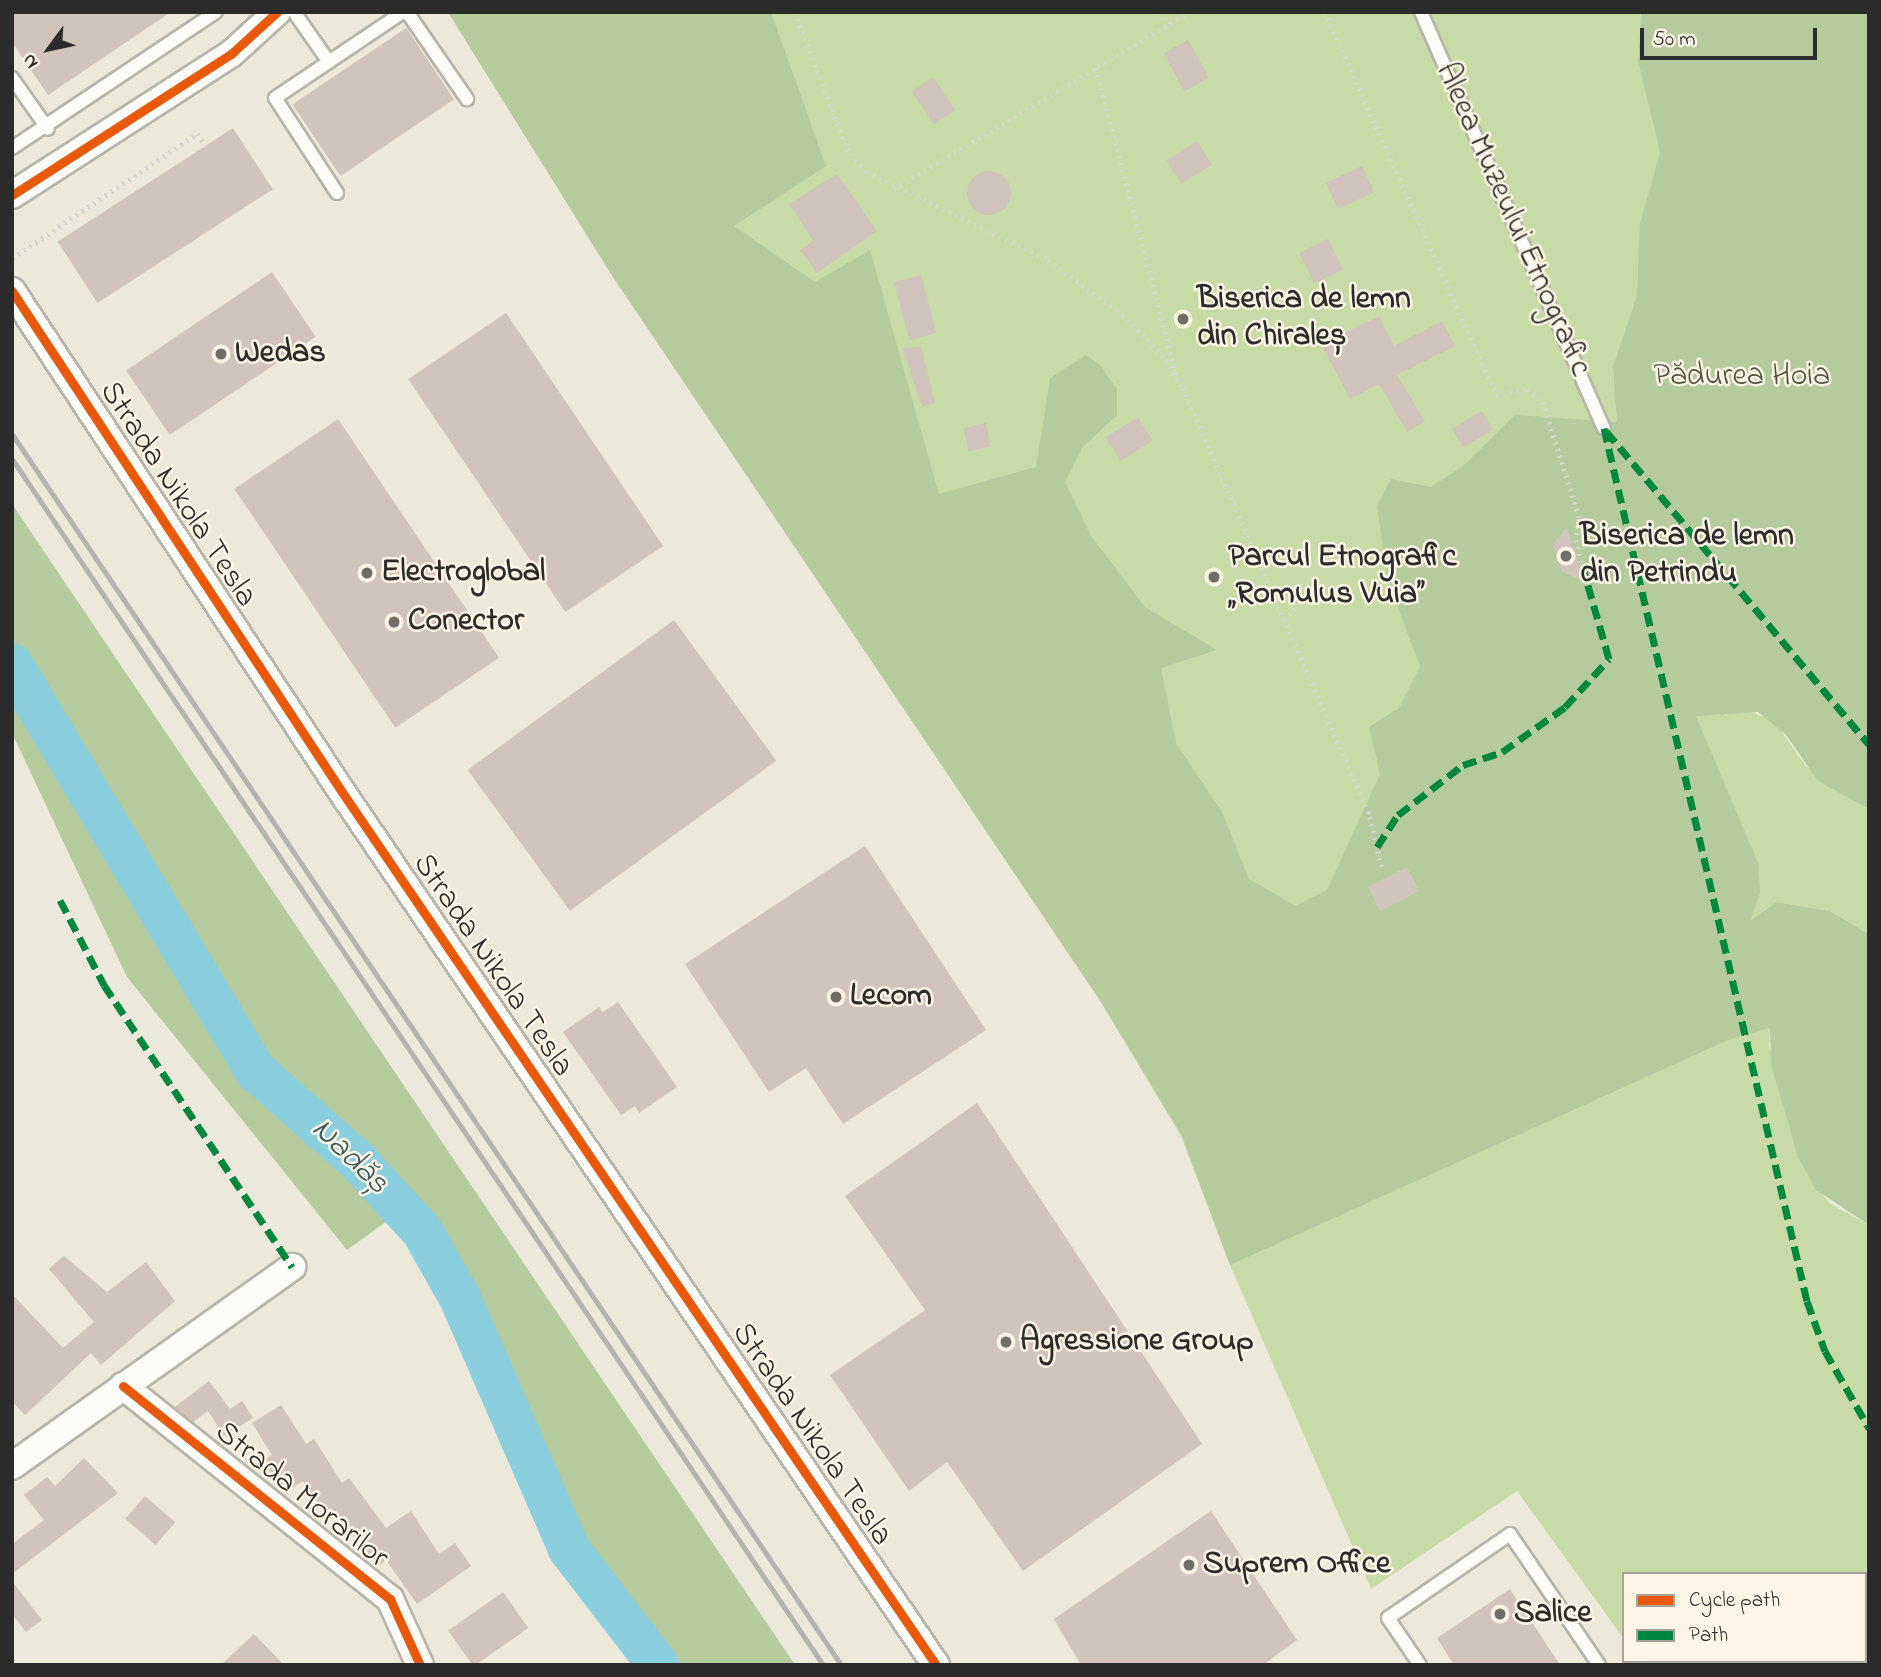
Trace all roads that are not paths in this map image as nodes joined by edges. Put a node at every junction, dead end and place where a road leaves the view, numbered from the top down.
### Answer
1 (277, 12) edge
2 (294, 12) edge
3 (405, 12) edge
4 (1421, 12) edge
5 (214, 13) edge
6 (329, 62) junction
7 (12, 78) edge
8 (467, 99) dead end
9 (47, 129) junction
10 (12, 148) edge
11 (337, 193) dead end
12 (12, 195) edge
13 (12, 291) edge
14 (1604, 428) dead end
15 (292, 1267) dead end
16 (124, 1386) junction
17 (12, 1466) edge
18 (420, 1665) edge
19 (936, 1665) edge
20 (1420, 1665) edge
21 (1599, 1665) edge

1 - 12 street
2 - 6 lane
3 - 6 lane
3 - 8 lane
4 - 14 lane, Aleea Muzeului Etnografic
5 - 9 lane
6 - 11 lane
7 - 9 lane
9 - 10 lane
13 - 19 street, Strada Nikola Tesla
15 - 16 street
16 - 17 street
16 - 18 street, Strada Morarilor
20 - 21 lane

